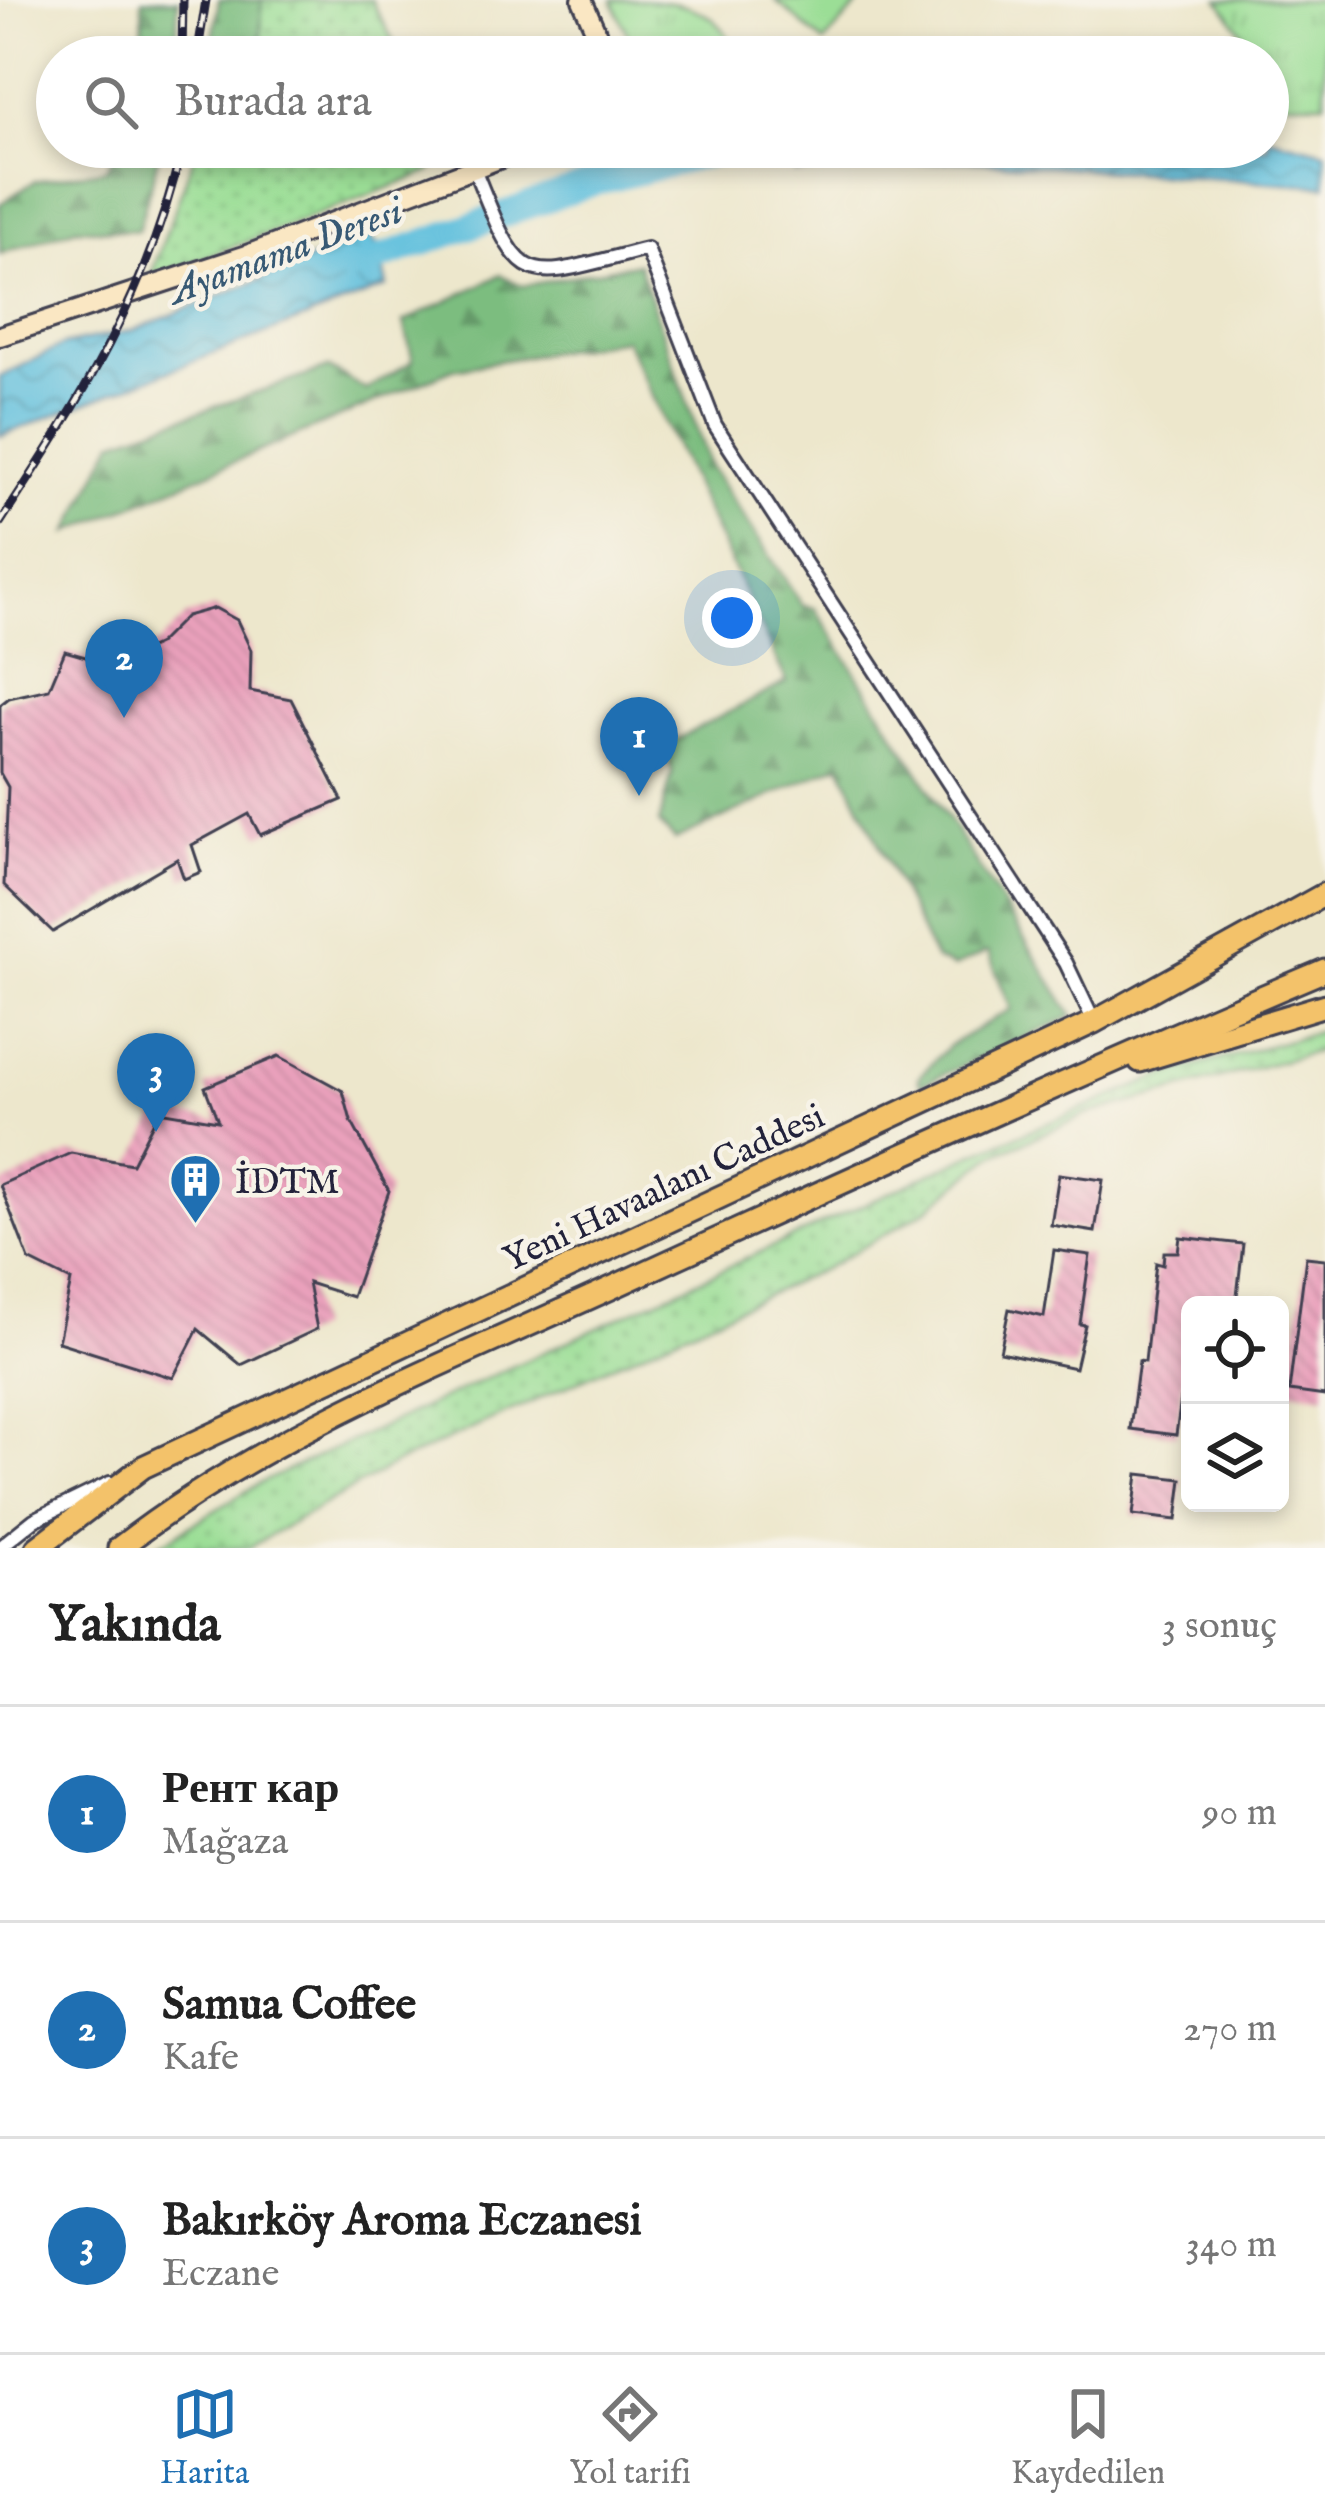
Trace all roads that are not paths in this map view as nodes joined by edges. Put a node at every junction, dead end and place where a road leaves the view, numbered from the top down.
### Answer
1 (582, 0) edge
2 (598, 36) edge
3 (486, 168) edge
4 (476, 173) junction
5 (0, 336) edge
6 (1325, 894) edge
7 (1325, 970) edge
8 (1325, 1004) edge
9 (1094, 1022) junction
10 (1047, 1088) junction
11 (143, 1467) junction
12 (0, 1547) edge
13 (37, 1548) edge
14 (119, 1548) edge

1 - 2 street
3 - 4 street
4 - 5 street
4 - 9 street
6 - 9 main road, Yeni Havaalanı Caddesi
7 - 10 main road, Yeni Havaalanı Caddesi
8 - 10 main road
9 - 11 main road, Yeni Havaalanı Caddesi
10 - 14 main road, Yeni Havaalanı Caddesi
11 - 12 street
11 - 13 main road, Yeni Havaalanı Caddesi

